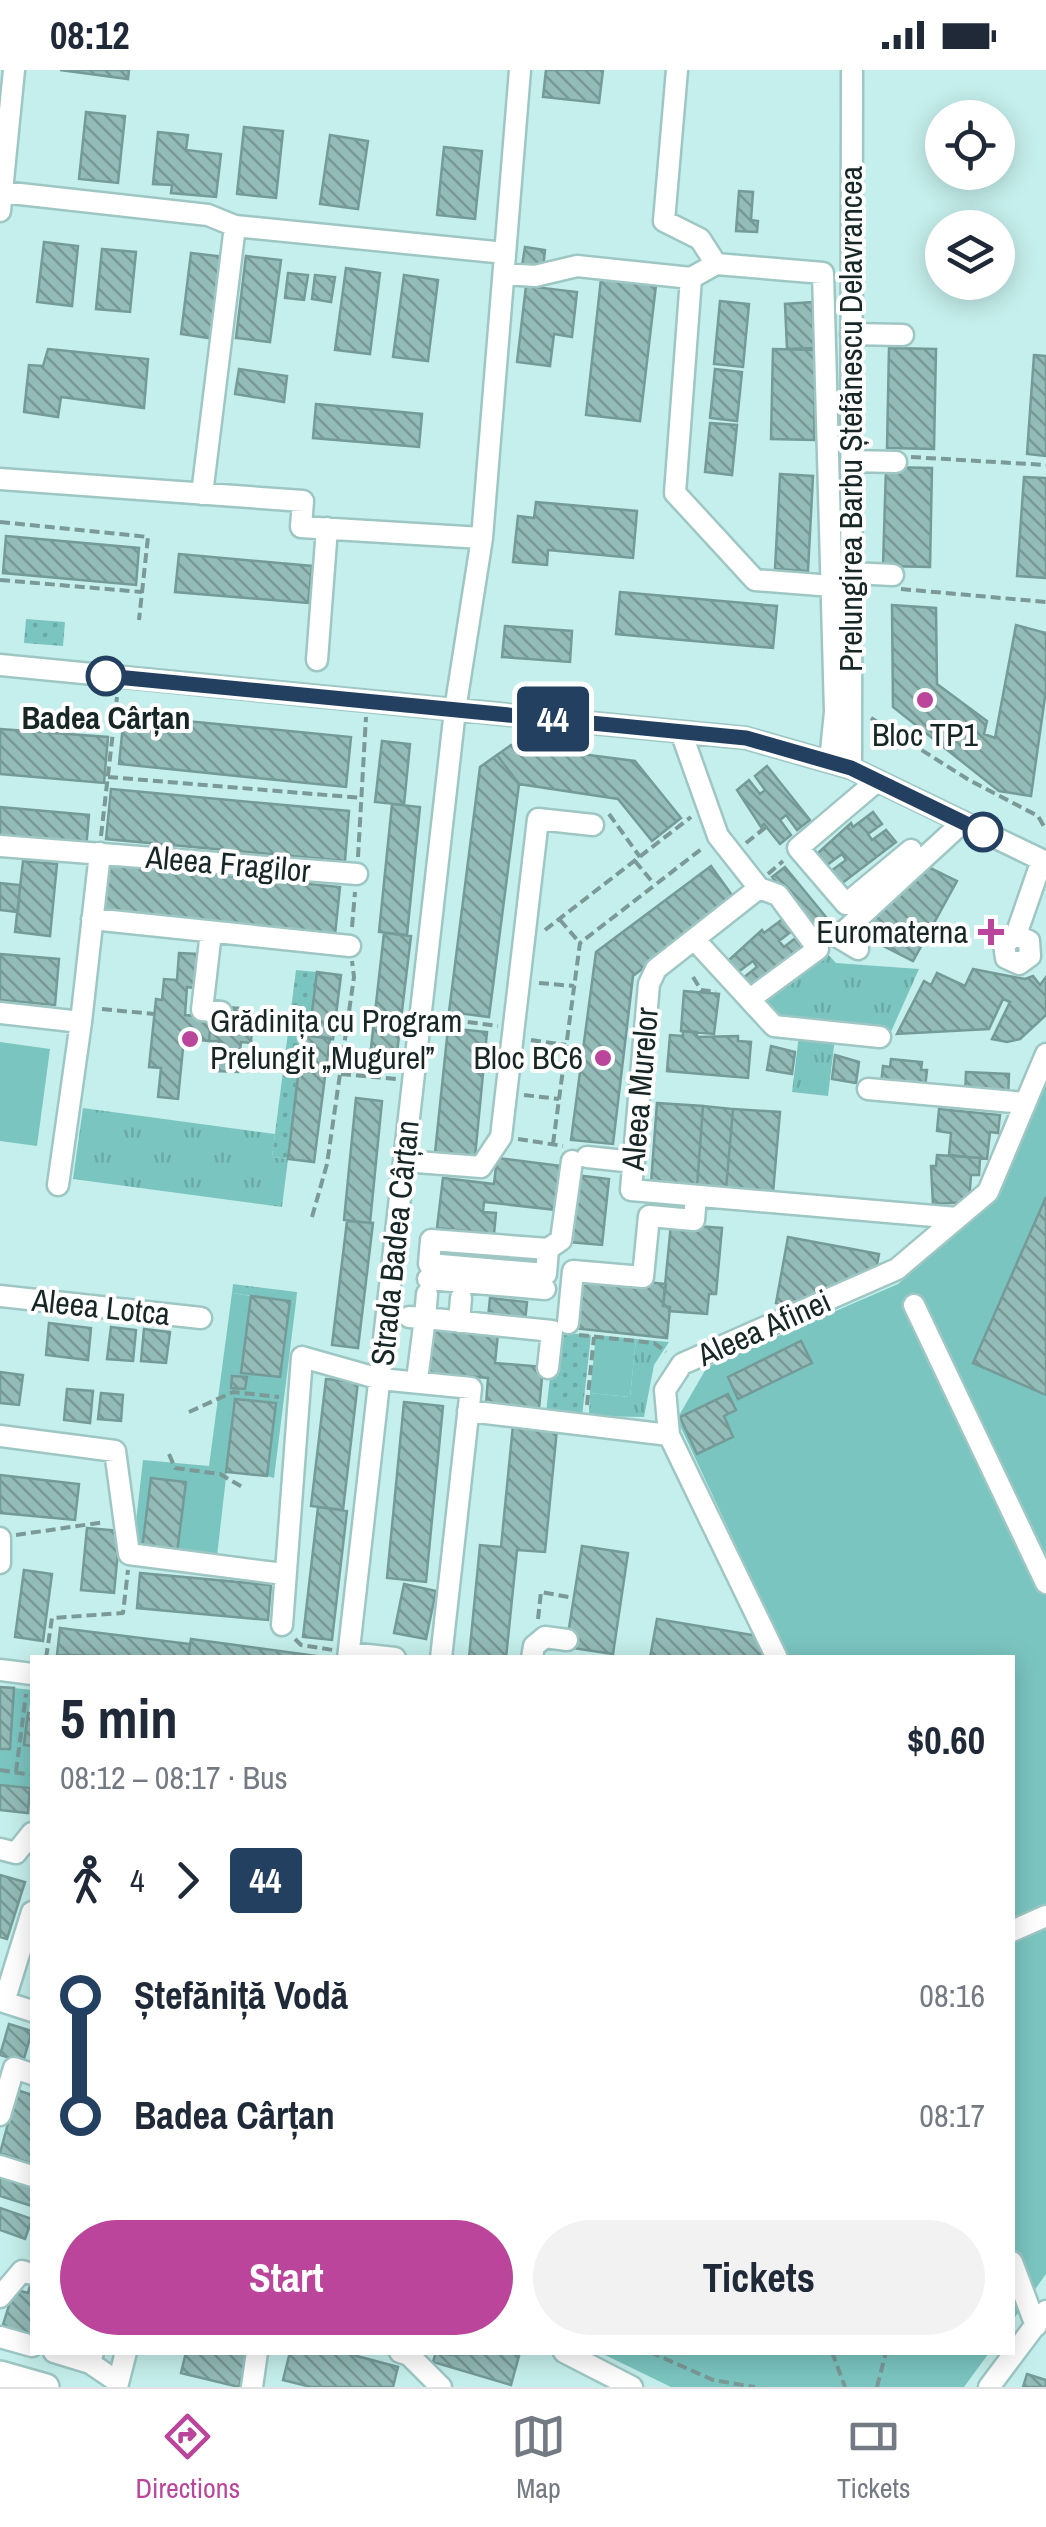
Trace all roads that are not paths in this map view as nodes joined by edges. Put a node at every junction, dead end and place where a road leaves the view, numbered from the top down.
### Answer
1 (14, 70) edge
2 (520, 70) edge
3 (677, 70) edge
4 (852, 70) edge
5 (1, 202) edge
6 (234, 226) junction
7 (504, 263) junction
8 (716, 264) junction
9 (691, 278) junction
10 (852, 325) junction
11 (904, 335) dead end
12 (903, 459) road end
13 (852, 461) junction
14 (0, 479) edge
15 (202, 494) junction
16 (328, 528) junction
17 (482, 538) junction
18 (852, 573) junction
19 (892, 582) road end
20 (832, 586) junction
21 (317, 660) dead end
22 (0, 666) edge
23 (455, 710) junction
24 (681, 732) junction
25 (830, 761) junction
26 (851, 768) junction
27 (877, 780) junction
28 (601, 819) road end
29 (963, 822) junction
30 (0, 846) edge
31 (911, 850) dead end
32 (100, 853) junction
33 (1044, 861) edge
34 (357, 874) road end
35 (764, 880) junction
36 (92, 920) junction
37 (211, 932) junction
38 (1016, 935) dead end
39 (694, 939) junction
40 (350, 946) road end
41 (858, 949) dead end
42 (750, 1000) junction
43 (222, 1012) dead end
44 (0, 1013) edge
45 (82, 1014) junction
46 (880, 1037) dead end
47 (1046, 1054) edge
48 (868, 1089) dead end
49 (1026, 1103) junction
50 (404, 1161) junction
51 (634, 1162) junction
52 (58, 1185) dead end
53 (696, 1196) junction
54 (957, 1218) junction
55 (467, 1243) junction
56 (515, 1246) junction
57 (548, 1249) junction
58 (464, 1267) junction
59 (512, 1272) junction
60 (0, 1296) edge
61 (462, 1298) dead end
62 (914, 1305) dead end
63 (417, 1317) junction
64 (202, 1318) dead end
65 (459, 1322) junction
66 (554, 1328) junction
67 (548, 1368) dead end
68 (418, 1372) dead end
69 (380, 1379) junction
70 (468, 1411) junction
71 (669, 1435) junction
72 (0, 1436) edge
73 (1, 1538) edge
74 (0, 1562) edge
75 (283, 1574) junction
76 (1046, 1583) edge
77 (282, 1625) road end
78 (567, 1640) dead end
79 (533, 1652) edge
80 (345, 1654) edge
81 (441, 1655) edge
82 (776, 1655) edge
83 (0, 1670) edge
84 (30, 1674) edge
85 (30, 1836) edge
86 (0, 1849) edge
87 (1046, 1916) edge
88 (30, 1918) edge
89 (1015, 1931) edge
90 (30, 2009) edge
91 (30, 2073) edge
92 (0, 2115) edge
93 (0, 2166) edge
94 (30, 2175) edge
95 (1015, 2268) edge
96 (30, 2273) edge
97 (0, 2297) edge
98 (1041, 2318) edge
99 (0, 2337) edge
100 (30, 2345) edge
101 (1015, 2353) edge
102 (125, 2355) edge
103 (257, 2355) edge
104 (409, 2355) edge
105 (570, 2355) edge
106 (1014, 2355) edge
107 (91, 2358) edge
108 (0, 2374) edge
109 (118, 2384) edge
110 (46, 2387) edge
111 (252, 2387) edge
112 (441, 2387) edge
113 (632, 2387) edge
114 (990, 2387) edge

1 - 5 street
2 - 7 street, Strada Badea Cârțan
3 - 8 street
4 - 10 street, Prelungirea Barbu Ștefănescu Delavrancea
5 - 6 street
6 - 7 street
6 - 15 street
7 - 9 street
7 - 17 street, Strada Badea Cârțan
8 - 9 street
8 - 20 street
9 - 20 street
10 - 11 street
10 - 13 street, Prelungirea Barbu Ștefănescu Delavrancea
12 - 13 street
13 - 18 street, Prelungirea Barbu Ștefănescu Delavrancea
14 - 15 street
15 - 16 street
16 - 17 street
16 - 21 street
17 - 23 street, Strada Badea Cârțan
18 - 19 street
18 - 26 street, Prelungirea Barbu Ștefănescu Delavrancea
20 - 25 street
22 - 23 street
23 - 24 street
23 - 50 street, Strada Badea Cârțan
24 - 25 street
24 - 35 street
25 - 26 street
26 - 27 street
27 - 29 street
27 - 31 street
28 - 50 street
29 - 33 street
29 - 41 street
30 - 32 street, Aleea Fragilor
32 - 34 street, Aleea Fragilor
32 - 36 street, Aleea Fragilor
33 - 38 street
35 - 39 street, Aleea Murelor
35 - 42 street
36 - 37 street
36 - 45 street, Aleea Fragilor
37 - 40 street
37 - 43 street
39 - 42 street
39 - 51 street, Aleea Murelor
42 - 46 street
44 - 45 street
45 - 52 street, Aleea Fragilor
47 - 49 street, Aleea Afinei
48 - 49 street
49 - 54 street, Aleea Afinei
50 - 69 street, Strada Badea Cârțan
51 - 53 street, Aleea Murelor
51 - 57 street
53 - 54 street, Aleea Murelor
53 - 66 street
54 - 71 street, Aleea Afinei
55 - 56 street
55 - 58 street
55 - 58 street
56 - 57 street
56 - 59 street
57 - 59 street
58 - 59 street
60 - 64 street, Aleea Lotca
61 - 65 street
62 - 76 street
63 - 65 street
63 - 66 street
63 - 68 street
65 - 66 street
66 - 67 street
69 - 70 street
69 - 75 street
69 - 80 street, Strada Badea Cârțan
70 - 71 street
70 - 81 street
71 - 82 street, Aleea Afinei
72 - 75 street
73 - 74 street
75 - 77 street
78 - 79 street
83 - 84 street
85 - 86 street
87 - 89 street
88 - 90 street
91 - 92 street
93 - 94 street
95 - 98 street
96 - 97 street
98 - 101 street
99 - 100 street
102 - 109 street
103 - 111 street
104 - 112 street
105 - 113 street
106 - 114 street
107 - 109 street
108 - 110 main road

